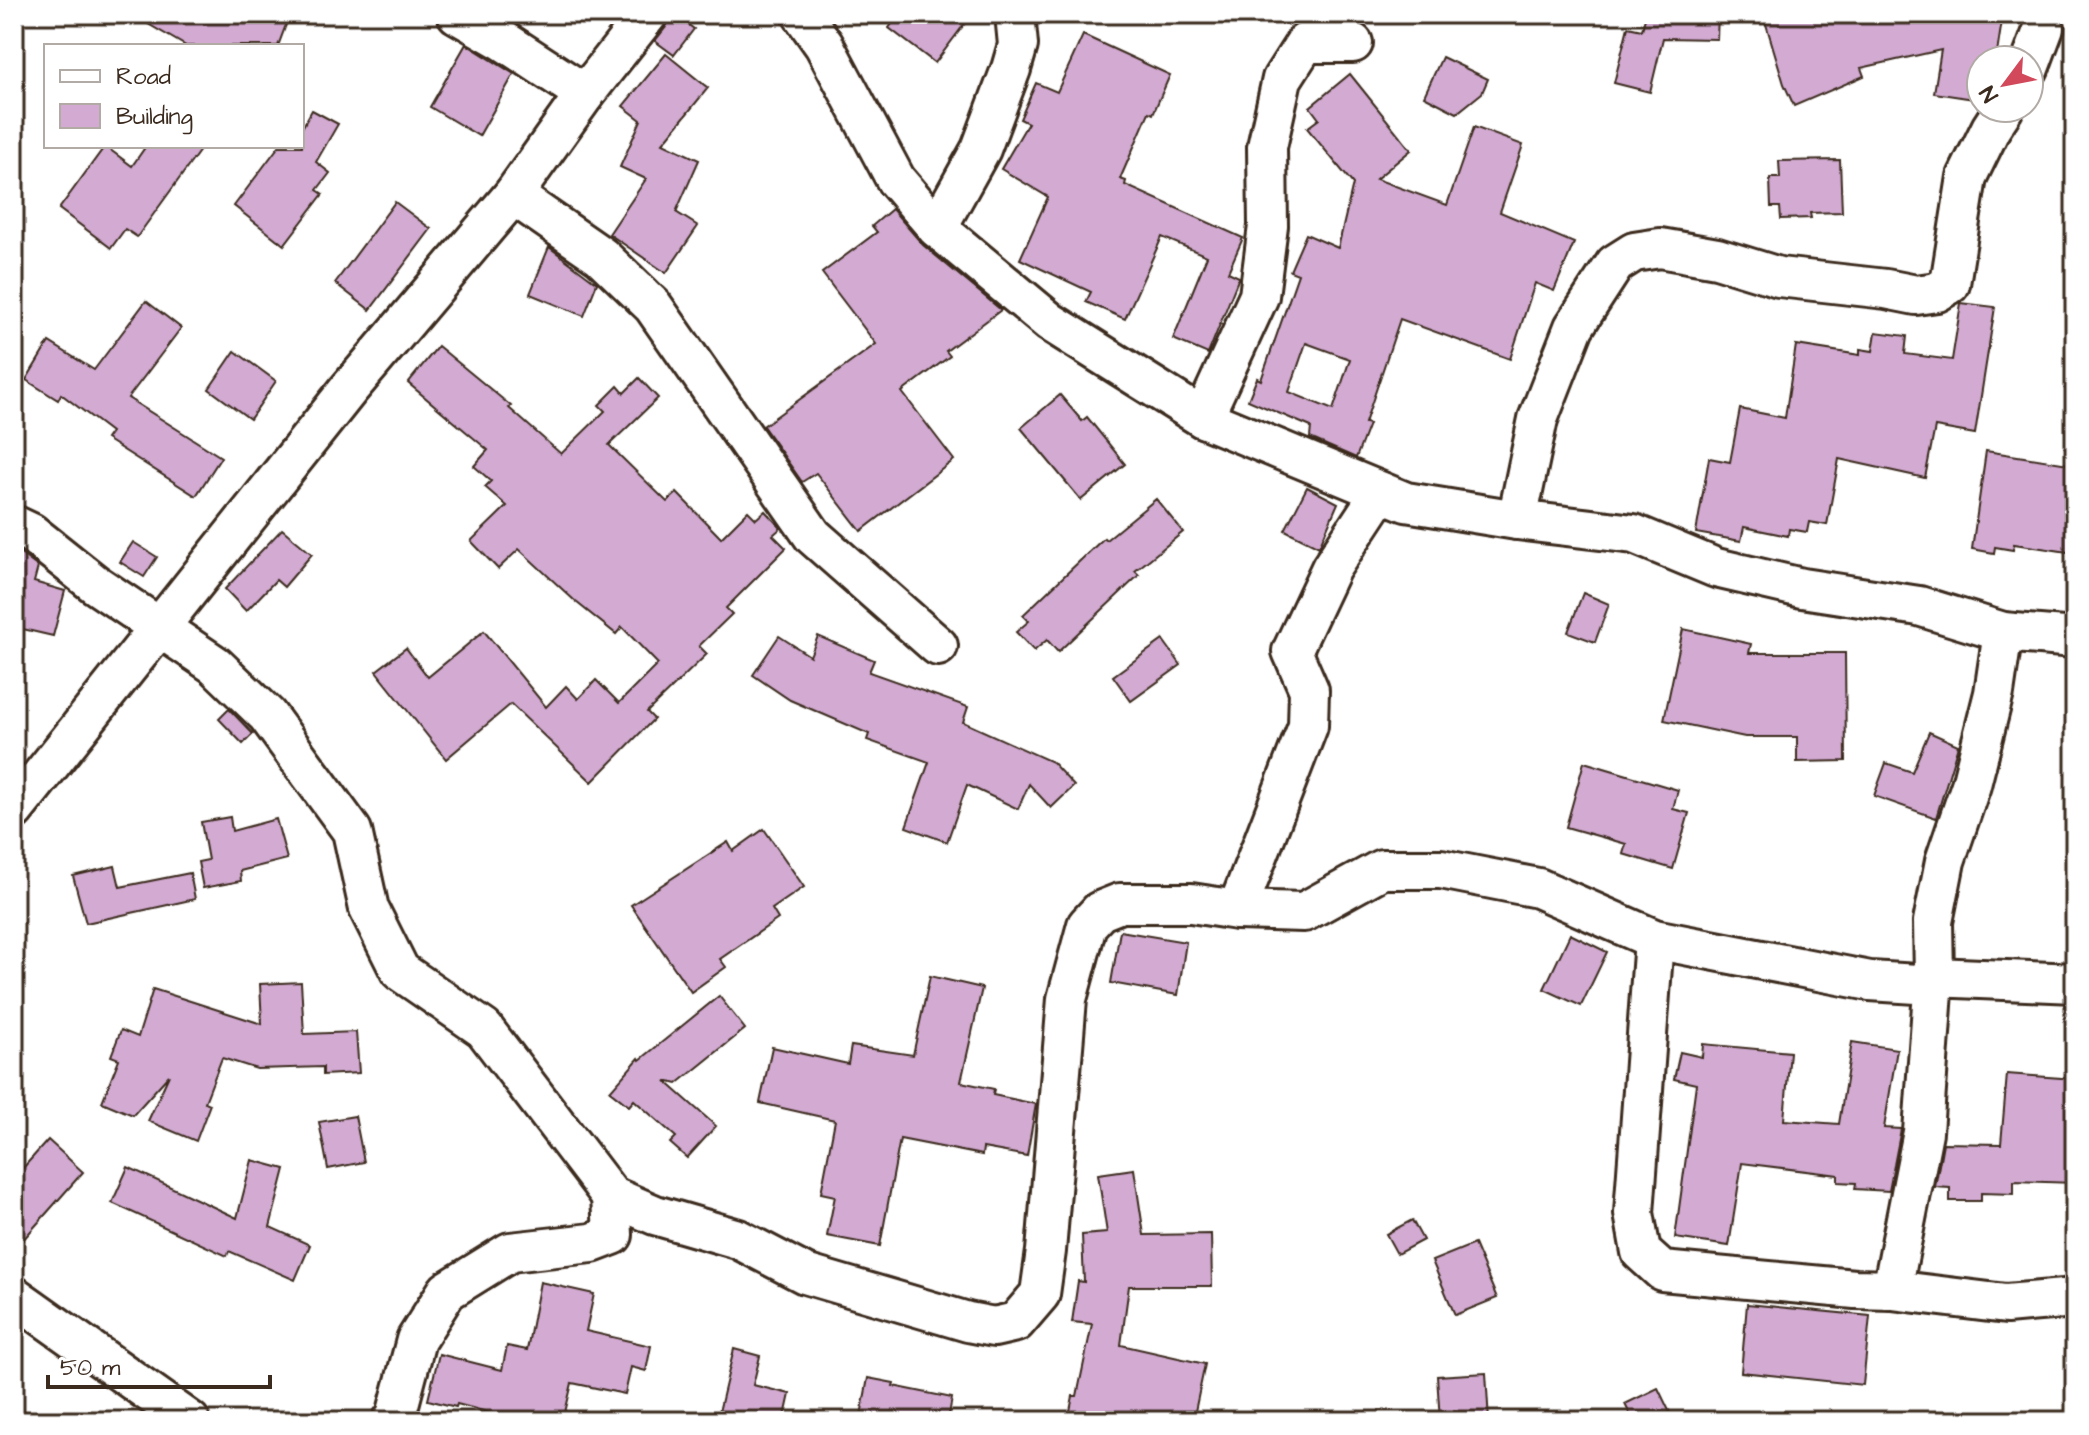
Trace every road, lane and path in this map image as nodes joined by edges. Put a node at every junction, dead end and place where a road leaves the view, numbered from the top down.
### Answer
1 (457, 14) edge
2 (648, 14) edge
3 (802, 14) edge
4 (1015, 14) edge
5 (2043, 14) edge
6 (1353, 43) dead end
7 (2038, 44) edge
8 (585, 94) junction
9 (1994, 124) edge
10 (513, 195) junction
11 (937, 228) junction
12 (1203, 418) junction
13 (1381, 492) junction
14 (1517, 520) junction
15 (14, 525) edge
16 (158, 628) junction
17 (2003, 632) junction
18 (2075, 638) edge
19 (938, 646) dead end
20 (14, 810) edge
21 (1237, 910) junction
22 (1654, 939) junction
23 (1934, 977) junction
24 (2075, 983) edge
25 (611, 1196) junction
26 (1892, 1290) junction
27 (14, 1296) edge
28 (2075, 1298) edge
29 (190, 1421) edge
30 (392, 1421) edge

1 - 8 street
2 - 8 street
3 - 11 street
4 - 11 street
5 - 7 street
6 - 12 street
8 - 10 street
9 - 14 street
10 - 16 street
10 - 19 street
11 - 12 street
12 - 13 street
13 - 14 street
13 - 21 street
14 - 17 street
15 - 16 street
16 - 20 street
16 - 25 street
17 - 18 street
17 - 23 street
21 - 22 street
21 - 25 street
22 - 23 street
22 - 26 street
23 - 24 street
23 - 26 street
25 - 30 street
26 - 28 street
27 - 29 street

